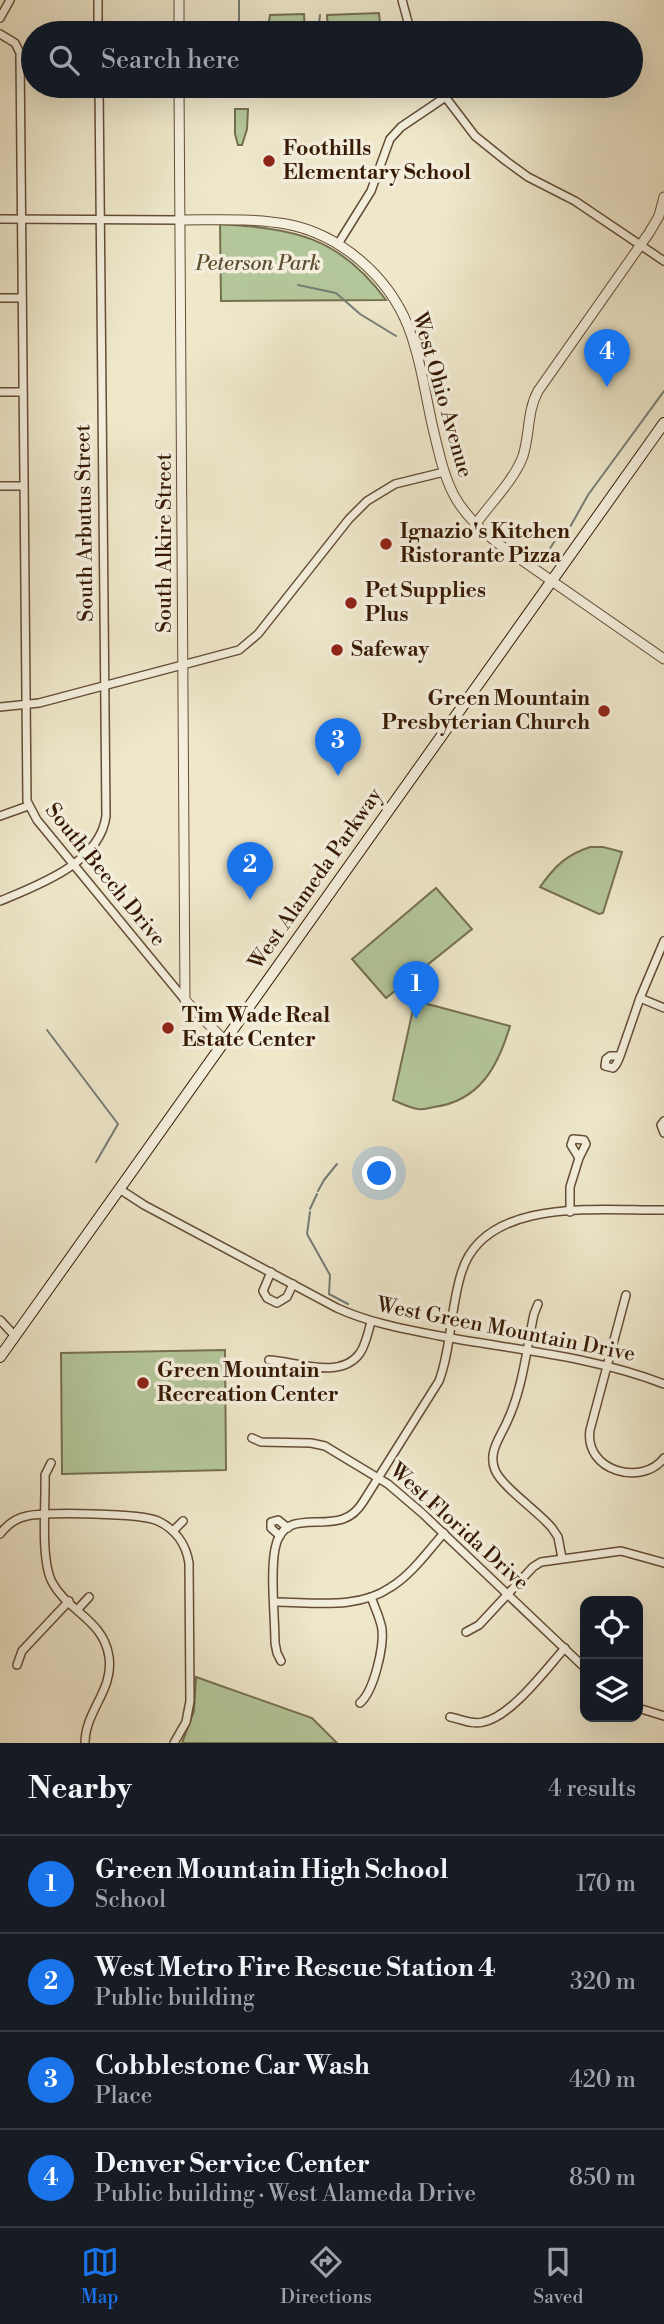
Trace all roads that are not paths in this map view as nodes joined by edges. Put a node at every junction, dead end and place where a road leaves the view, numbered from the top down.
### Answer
1 (10, 0) edge
2 (98, 0) edge
3 (179, 0) edge
4 (402, 0) edge
5 (0, 18) edge
6 (98, 21) edge
7 (179, 21) edge
8 (408, 21) edge
9 (0, 34) edge
10 (99, 98) edge
11 (179, 98) edge
12 (444, 98) joint
13 (664, 197) edge
14 (0, 219) edge
15 (21, 219) junction
16 (99, 220) junction
17 (180, 220) junction
18 (338, 244) junction
19 (641, 245) junction
20 (664, 261) edge
21 (0, 298) edge
22 (22, 298) junction
23 (0, 392) edge
24 (22, 392) junction
25 (664, 423) edge
26 (444, 472) junction
27 (0, 486) edge
28 (23, 486) junction
29 (475, 525) junction
30 (553, 581) junction
31 (664, 659) edge
32 (183, 664) junction
33 (104, 685) junction
34 (25, 706) junction
35 (0, 707) edge
36 (28, 806) junction
37 (0, 816) edge
38 (72, 865) junction
39 (0, 901) edge
40 (664, 941) edge
41 (640, 998) junction
42 (185, 1000) junction
43 (664, 1008) edge
44 (224, 1040) junction
45 (620, 1056) dead end
46 (664, 1121) edge
47 (664, 1133) edge
48 (579, 1158) dead end
49 (121, 1190) junction
50 (664, 1210) edge
51 (570, 1212) junction
52 (271, 1272) junction
53 (293, 1284) junction
54 (626, 1295) dead end
55 (538, 1304) dead end
56 (0, 1320) edge
57 (371, 1322) junction
58 (15, 1336) junction
59 (449, 1337) junction
60 (527, 1350) junction
61 (0, 1357) edge
62 (269, 1360) dead end
63 (607, 1364) junction
64 (664, 1384) edge
65 (252, 1438) dead end
66 (664, 1458) edge
67 (51, 1463) dead end
68 (379, 1478) junction
69 (46, 1515) junction
70 (183, 1521) dead end
71 (288, 1528) junction
72 (173, 1531) junction
73 (444, 1533) junction
74 (0, 1534) edge
75 (279, 1536) junction
76 (562, 1558) junction
77 (664, 1563) edge
78 (508, 1594) junction
79 (89, 1597) dead end
80 (371, 1597) junction
81 (69, 1601) junction
82 (275, 1602) junction
83 (78, 1609) junction
84 (466, 1632) dead end
85 (565, 1648) junction
86 (281, 1661) dead end
87 (580, 1663) edge
88 (17, 1665) dead end
89 (360, 1703) dead end
90 (643, 1710) edge
91 (664, 1716) edge
92 (450, 1717) dead end
93 (85, 1743) edge
94 (174, 1743) edge

1 - 5 street
2 - 6 street
3 - 7 street
4 - 8 street
9 - 15 street, South Beech Drive
10 - 16 street, South Arbutus Street
11 - 17 street, South Alkire Street
12 - 18 street
12 - 19 street
13 - 19 street
14 - 15 street, West Ohio Avenue
15 - 16 street, West Ohio Avenue
15 - 22 street, South Beech Drive
16 - 17 street, West Ohio Avenue
16 - 33 street, South Arbutus Street
17 - 18 street, West Ohio Avenue
17 - 32 street, South Alkire Street
18 - 26 street, West Ohio Avenue
19 - 20 street
19 - 29 street
21 - 22 street
22 - 24 street, South Beech Drive
23 - 24 street
24 - 28 street, South Beech Drive
25 - 30 main road, West Alameda Parkway
26 - 29 street, West Ohio Avenue
26 - 32 street
27 - 28 street
28 - 34 street, South Beech Drive
29 - 30 street, West Ohio Avenue
30 - 31 street, West Ohio Avenue
30 - 44 main road, West Alameda Parkway
32 - 33 street
32 - 42 street, South Alkire Street
33 - 34 street
33 - 38 street, South Arbutus Street
34 - 35 street
34 - 36 street, South Beech Drive
36 - 37 street
36 - 38 street, South Beech Drive
38 - 39 street, South Arbutus Street
38 - 42 street, South Beech Drive
40 - 41 street
41 - 43 street
41 - 45 street
42 - 44 street, South Beech Drive
44 - 49 main road, West Alameda Parkway
46 - 47 street
48 - 51 street
49 - 52 street, West Green Mountain Drive
49 - 58 main road, West Alameda Parkway
50 - 51 street
51 - 59 street
52 - 53 street, West Green Mountain Drive
52 - 53 street
53 - 57 street, West Green Mountain Drive
54 - 63 street
55 - 60 street
56 - 58 street
57 - 59 street, West Green Mountain Drive
57 - 62 street
58 - 61 main road, West Alameda Parkway
59 - 60 street, West Green Mountain Drive
59 - 68 street
60 - 63 street, West Green Mountain Drive
60 - 76 street
63 - 64 street, West Green Mountain Drive
63 - 66 street
65 - 68 street, West Florida Drive
67 - 69 street
68 - 71 street
68 - 73 street, West Florida Drive
69 - 72 street
69 - 74 street
69 - 81 street
70 - 72 street
71 - 75 street
71 - 75 street
72 - 94 street
73 - 78 street, West Florida Drive
73 - 80 street
75 - 82 street
76 - 77 street
76 - 78 street
78 - 84 street
78 - 85 street, West Florida Drive
79 - 83 street
80 - 82 street
80 - 89 street
81 - 83 street
81 - 88 street
82 - 86 street
83 - 93 street
85 - 87 street, West Florida Drive
85 - 92 street
90 - 91 street

